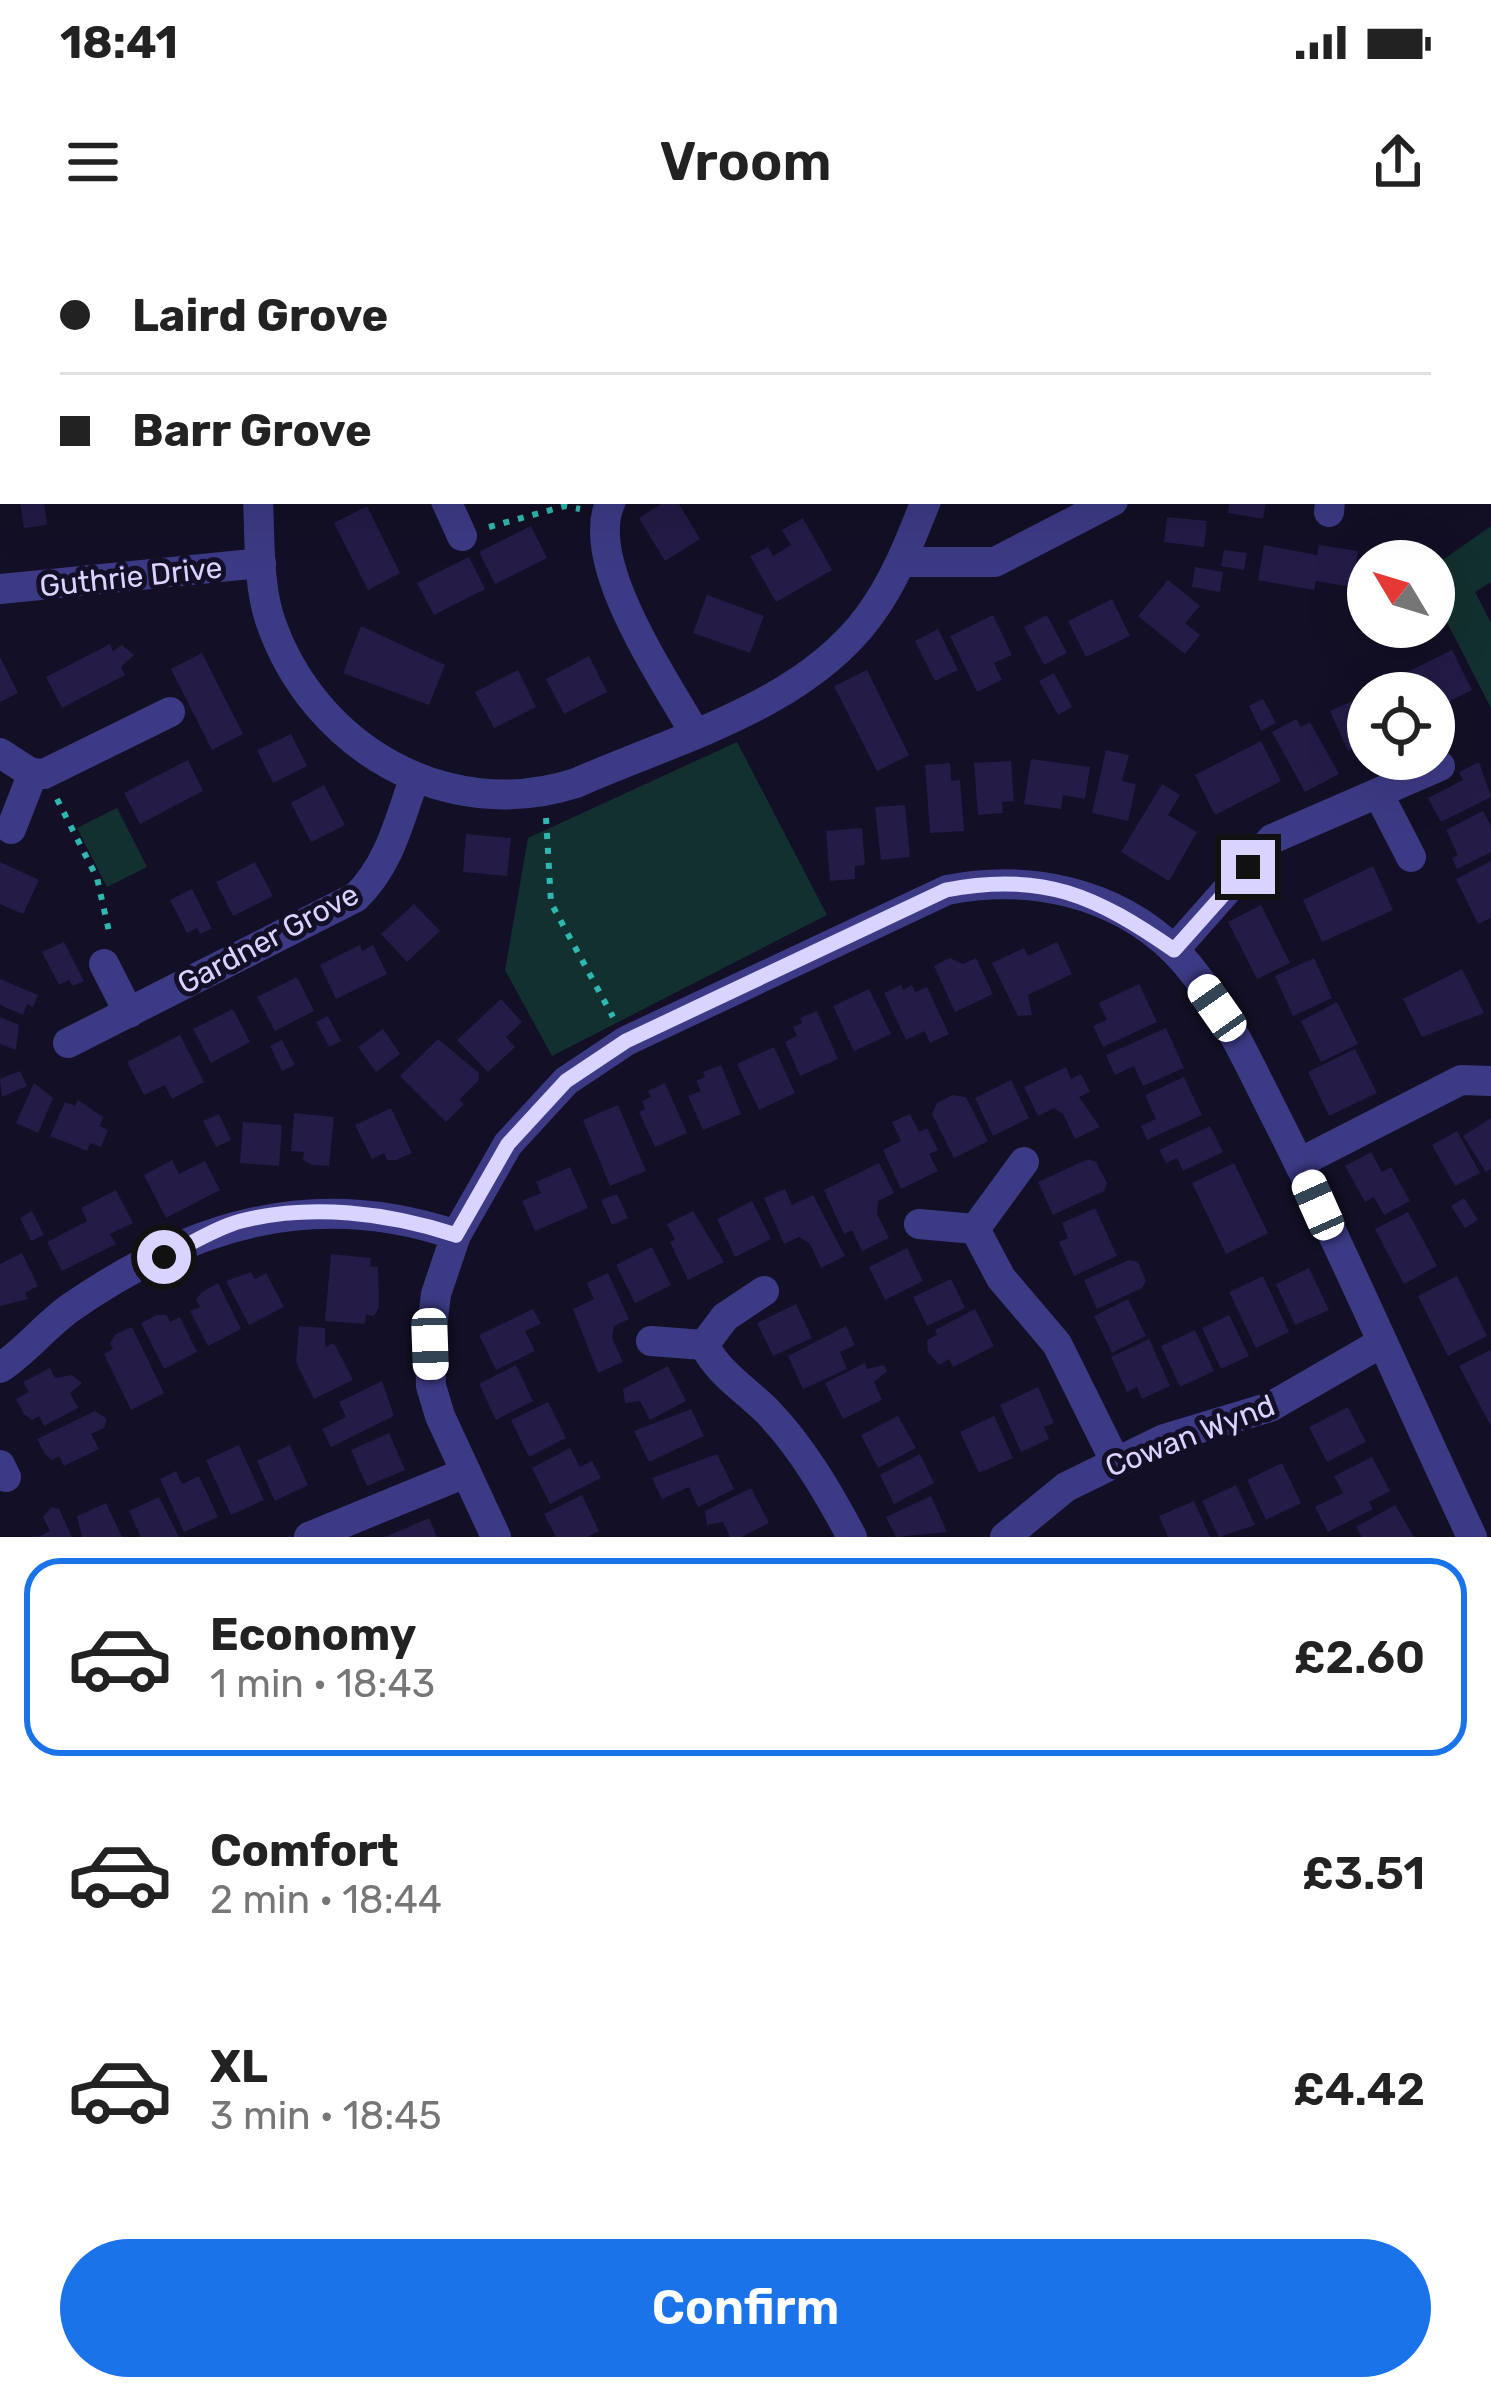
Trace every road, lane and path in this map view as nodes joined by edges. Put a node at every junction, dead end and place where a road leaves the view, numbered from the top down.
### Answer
1 (258, 504) edge
2 (447, 504) edge
3 (925, 504) edge
4 (1107, 504) edge
5 (608, 507) edge
6 (462, 536) joint
7 (902, 562) junction
8 (261, 563) junction
9 (0, 589) edge
10 (170, 712) dead end
11 (694, 732) junction
12 (0, 753) edge
13 (39, 774) junction
14 (413, 779) junction
15 (1408, 780) edge
16 (544, 793) junction
17 (1378, 793) junction
18 (10, 829) dead end
19 (1411, 857) dead end
20 (1174, 950) junction
21 (104, 964) joint
22 (128, 1012) junction
23 (626, 1041) junction
24 (68, 1043) dead end
25 (1491, 1081) edge
26 (1024, 1162) dead end
27 (1299, 1163) junction
28 (920, 1224) dead end
29 (974, 1229) junction
30 (456, 1235) junction
31 (764, 1291) dead end
32 (651, 1341) dead end
33 (1381, 1343) junction
34 (704, 1345) junction
35 (0, 1369) edge
36 (1116, 1463) junction
37 (465, 1473) junction
38 (309, 1537) edge
39 (496, 1537) edge
40 (852, 1537) edge
41 (1005, 1537) edge
42 (1472, 1537) edge

1 - 8 street
2 - 6 street
3 - 7 street
4 - 7 street
5 - 6 path
5 - 11 street
7 - 11 street
8 - 9 street, Guthrie Drive
8 - 14 street
10 - 13 street
11 - 16 street
12 - 13 street
13 - 18 street
13 - 21 path
14 - 16 street
14 - 22 street, Gardner Grove
15 - 17 street
16 - 23 path
17 - 19 street
17 - 20 street
20 - 23 street
20 - 27 street
21 - 22 street
22 - 24 street, Gardner Grove
23 - 30 street
25 - 27 street
26 - 29 street
27 - 33 street
28 - 29 street
29 - 36 street
30 - 35 street
30 - 37 street
31 - 34 street
32 - 34 street
33 - 36 street, Cowan Wynd
33 - 42 street
34 - 40 street
36 - 41 street, Cowan Wynd
37 - 38 street
37 - 39 street

